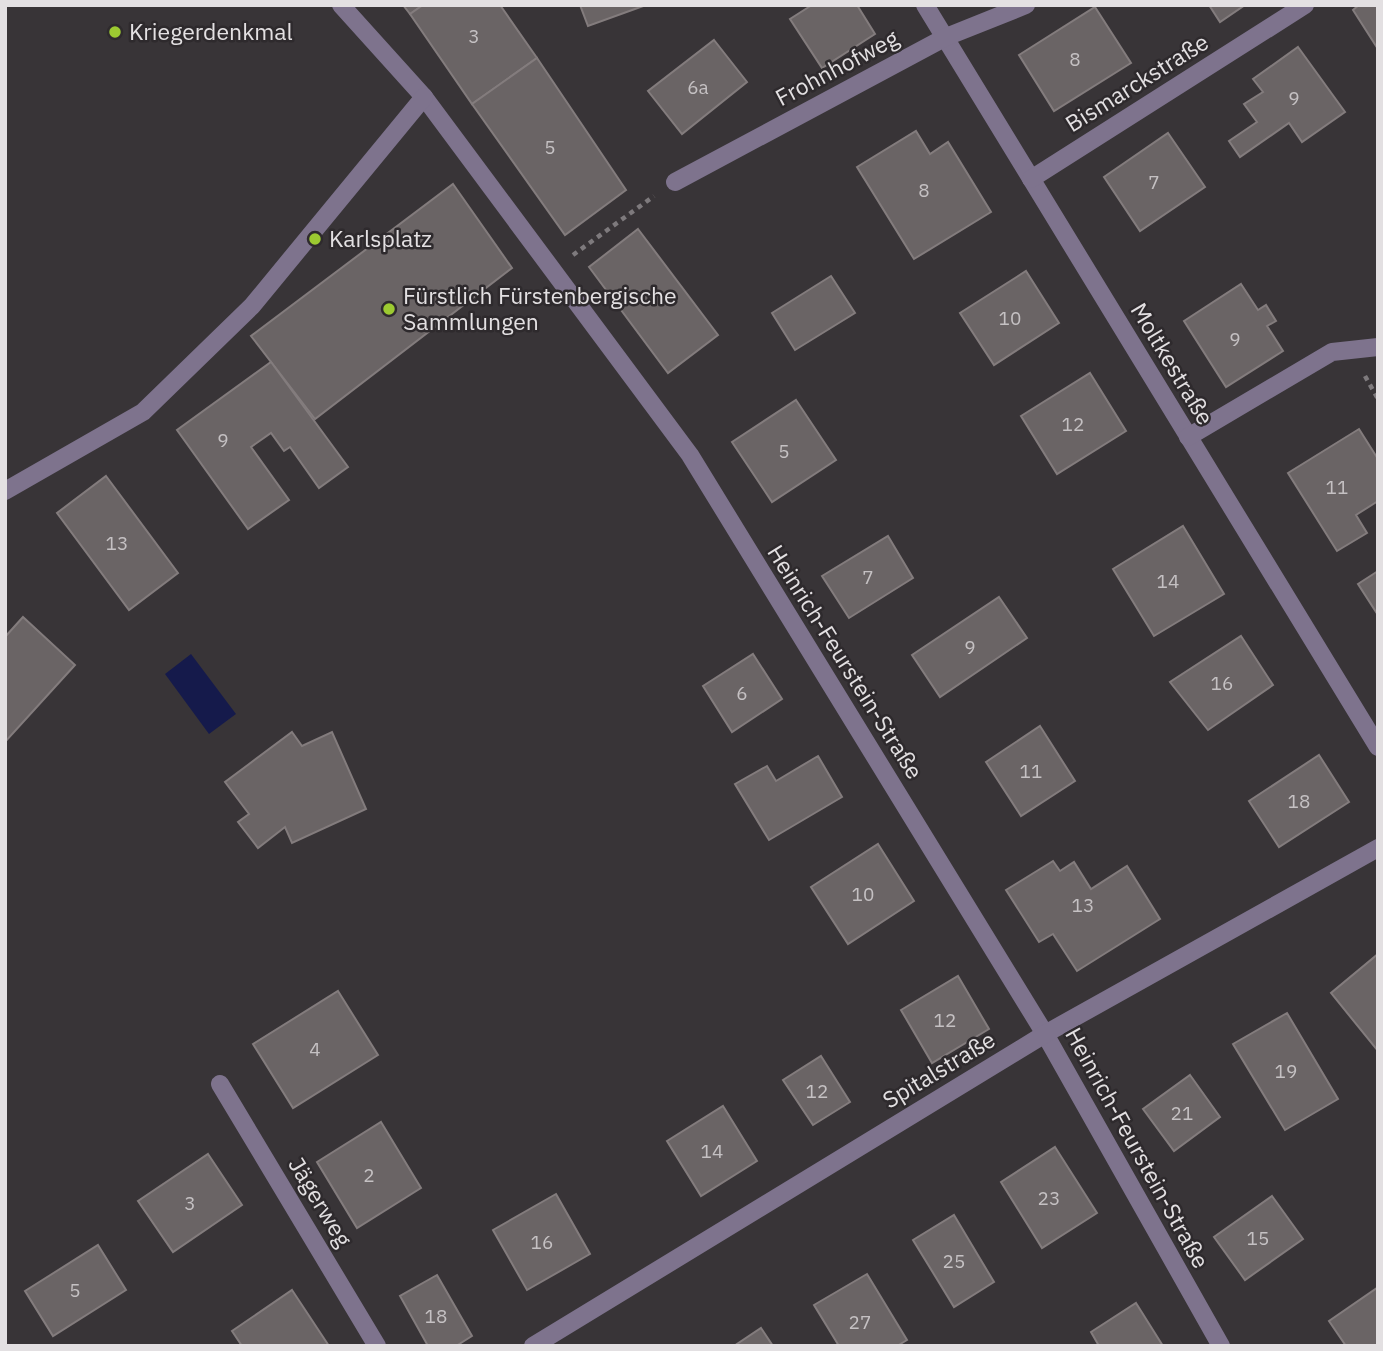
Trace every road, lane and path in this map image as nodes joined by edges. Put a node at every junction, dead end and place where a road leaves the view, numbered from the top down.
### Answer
1 (341, 5) edge
2 (925, 5) edge
3 (1026, 5) edge
4 (1305, 5) edge
5 (946, 37) junction
6 (424, 97) junction
7 (1031, 179) junction
8 (675, 182) joint
9 (575, 253) dead end
10 (1378, 347) edge
11 (1188, 436) junction
12 (5, 491) edge
13 (1378, 747) edge
14 (1378, 848) edge
15 (1045, 1034) junction
16 (220, 1084) dead end
17 (377, 1346) edge
18 (533, 1346) edge
19 (1221, 1346) edge

1 - 6 street, Heinrich-Feurstein-Straße
2 - 5 street, Moltkestraße
3 - 5 street, Frohnhofweg
4 - 7 street, Bismarckstraße
5 - 7 street, Moltkestraße
5 - 8 street, Frohnhofweg
6 - 12 street
6 - 15 street, Heinrich-Feurstein-Straße
7 - 11 street, Moltkestraße
8 - 9 path
10 - 11 street
11 - 13 street, Moltkestraße
14 - 15 street, Spitalstraße
15 - 18 street, Spitalstraße
15 - 19 street, Heinrich-Feurstein-Straße
16 - 17 street, Jägerweg

